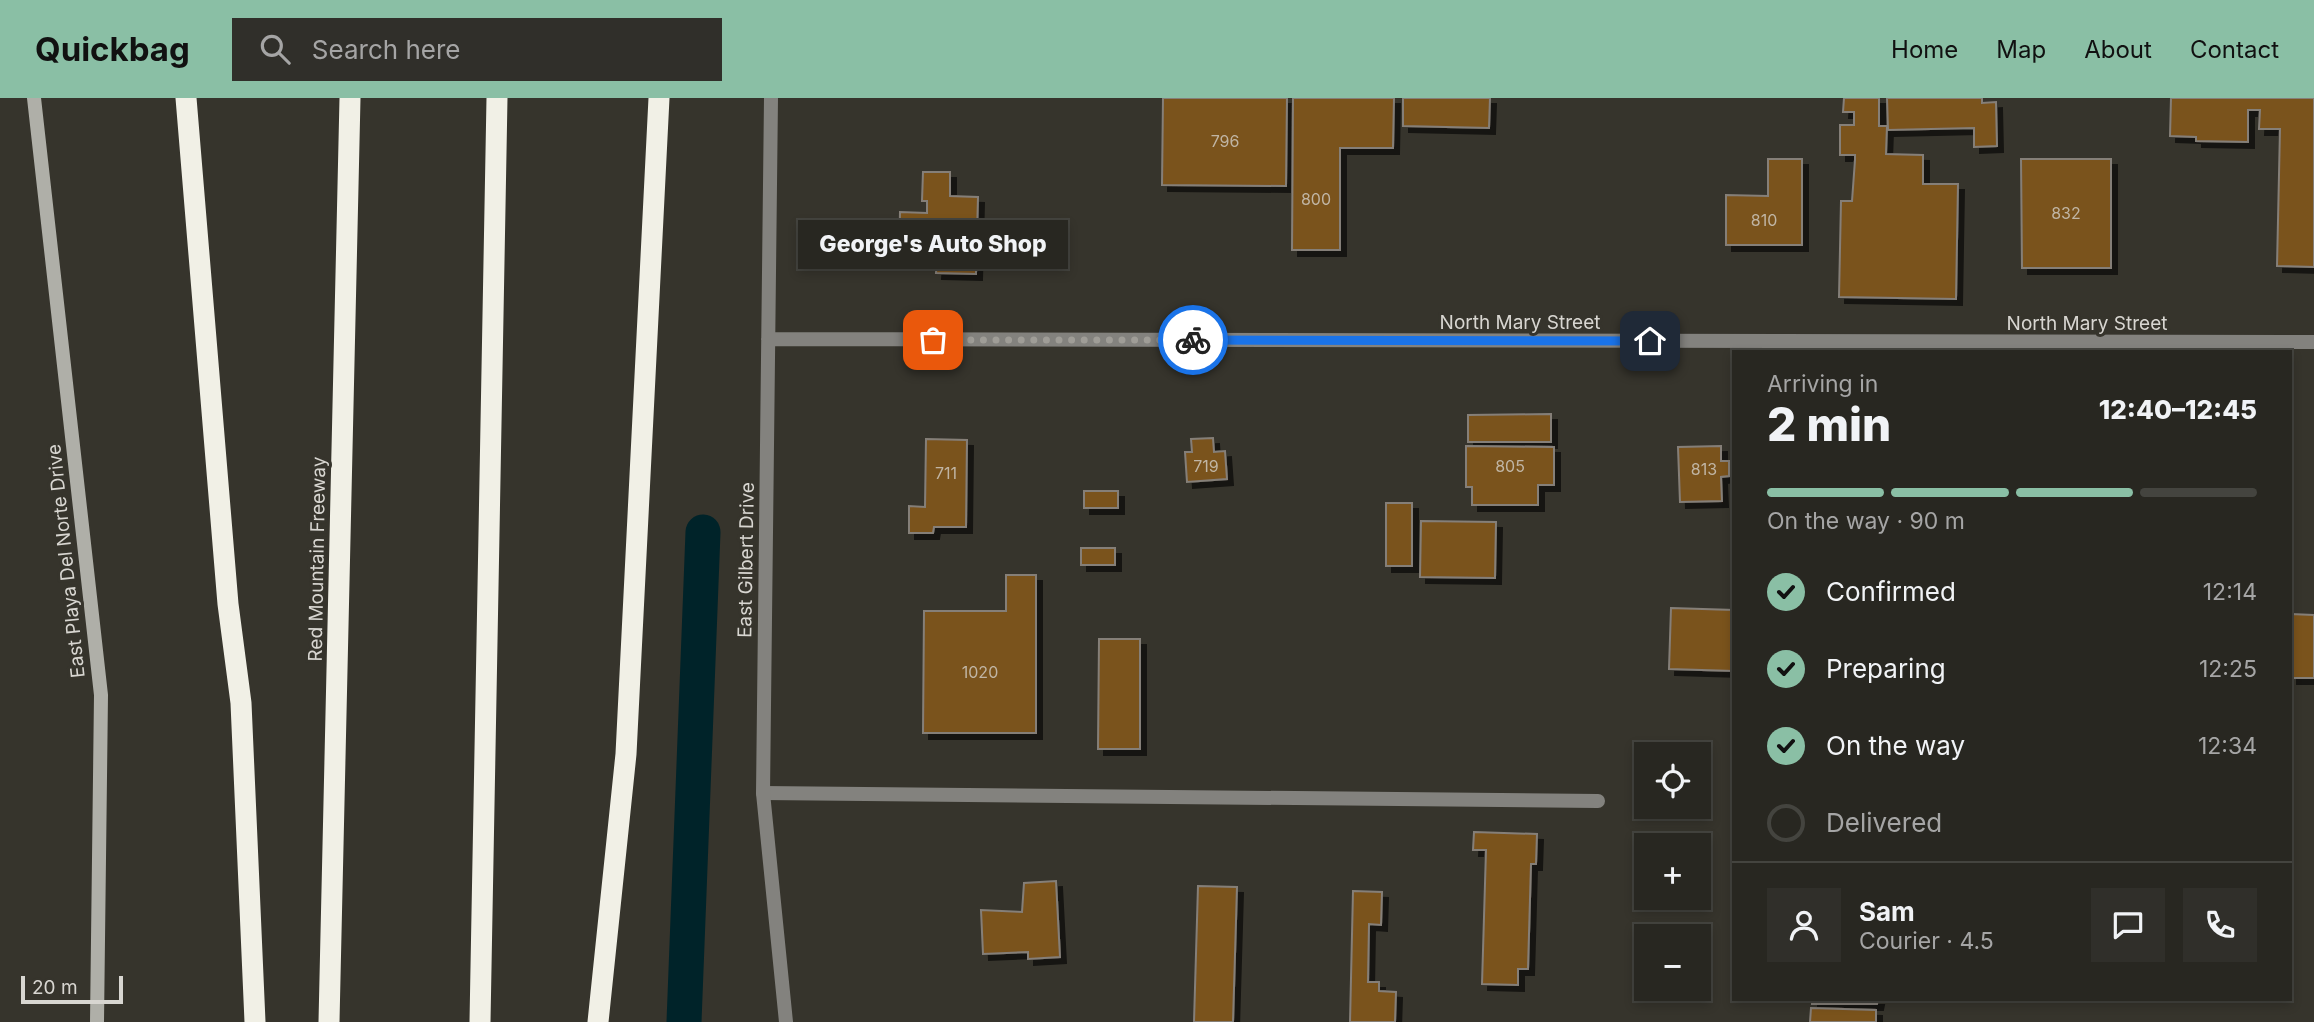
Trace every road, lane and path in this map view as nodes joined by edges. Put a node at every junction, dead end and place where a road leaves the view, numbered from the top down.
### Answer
1 (34, 98) edge
2 (186, 98) edge
3 (350, 98) edge
4 (497, 98) edge
5 (659, 98) edge
6 (771, 98) edge
7 (768, 339) junction
8 (2314, 342) edge
9 (763, 793) junction
10 (1598, 801) dead end
11 (97, 1022) edge
12 (255, 1022) edge
13 (329, 1022) edge
14 (480, 1022) edge
15 (598, 1022) edge
16 (786, 1022) edge

1 - 11 street, East Playa Del Norte Drive
2 - 12 highway
3 - 13 highway, Red Mountain Freeway
4 - 14 highway
5 - 15 highway
6 - 7 street, East Gilbert Drive
7 - 8 street, North Mary Street
7 - 9 street, East Gilbert Drive
9 - 10 street
9 - 16 street, East Gilbert Drive

